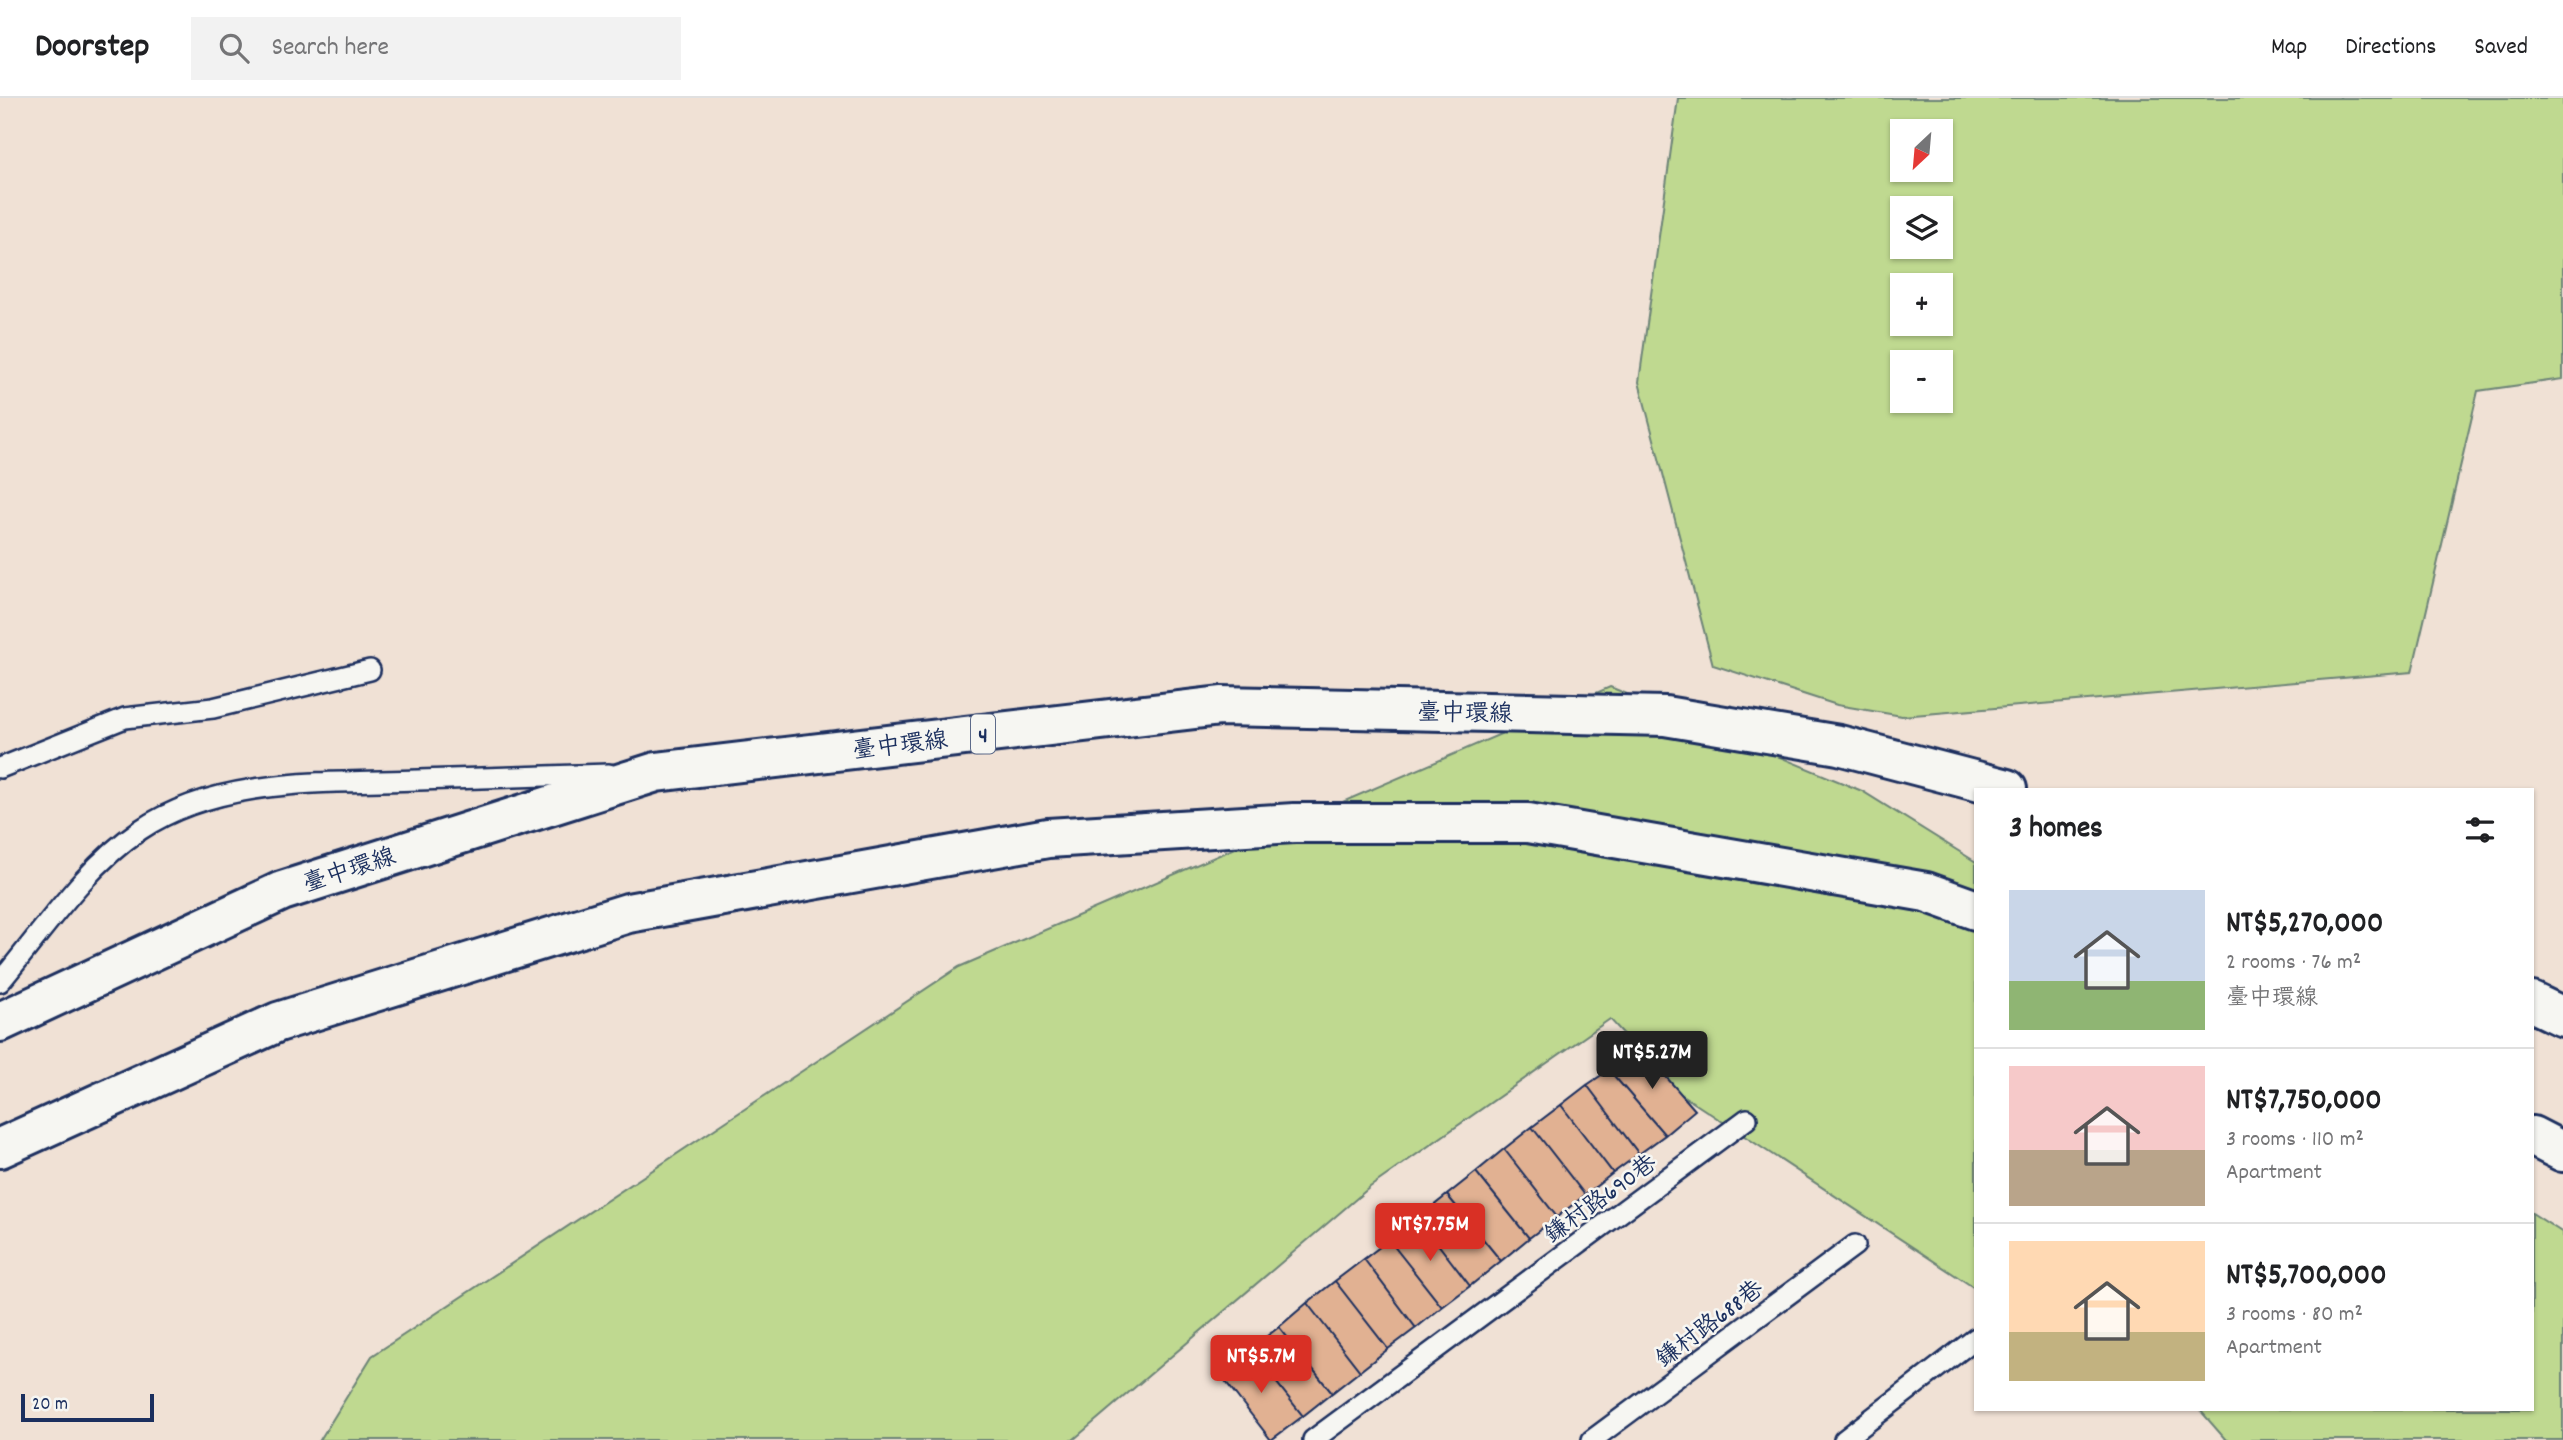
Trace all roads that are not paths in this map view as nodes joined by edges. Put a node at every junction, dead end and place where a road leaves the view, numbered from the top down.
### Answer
1 (370, 670) dead end
2 (0, 768) edge
3 (656, 772) junction
4 (2003, 788) edge
5 (1974, 909) edge
6 (0, 982) edge
7 (2534, 1003) edge
8 (2563, 1017) edge
9 (0, 1022) edge
10 (1747, 1119) dead end
11 (2534, 1137) edge
12 (0, 1148) edge
13 (2563, 1152) edge
14 (1855, 1245) dead end
15 (1974, 1340) edge
16 (1313, 1440) edge
17 (1592, 1440) edge
18 (1844, 1440) edge

1 - 2 lane
3 - 4 highway, 臺中環線 / 4
3 - 6 lane
3 - 9 highway, 臺中環線 / 4
5 - 12 highway
7 - 8 highway
10 - 16 lane, 鎌村路690巷
11 - 13 highway
14 - 17 lane, 鎌村路688巷
15 - 18 lane

